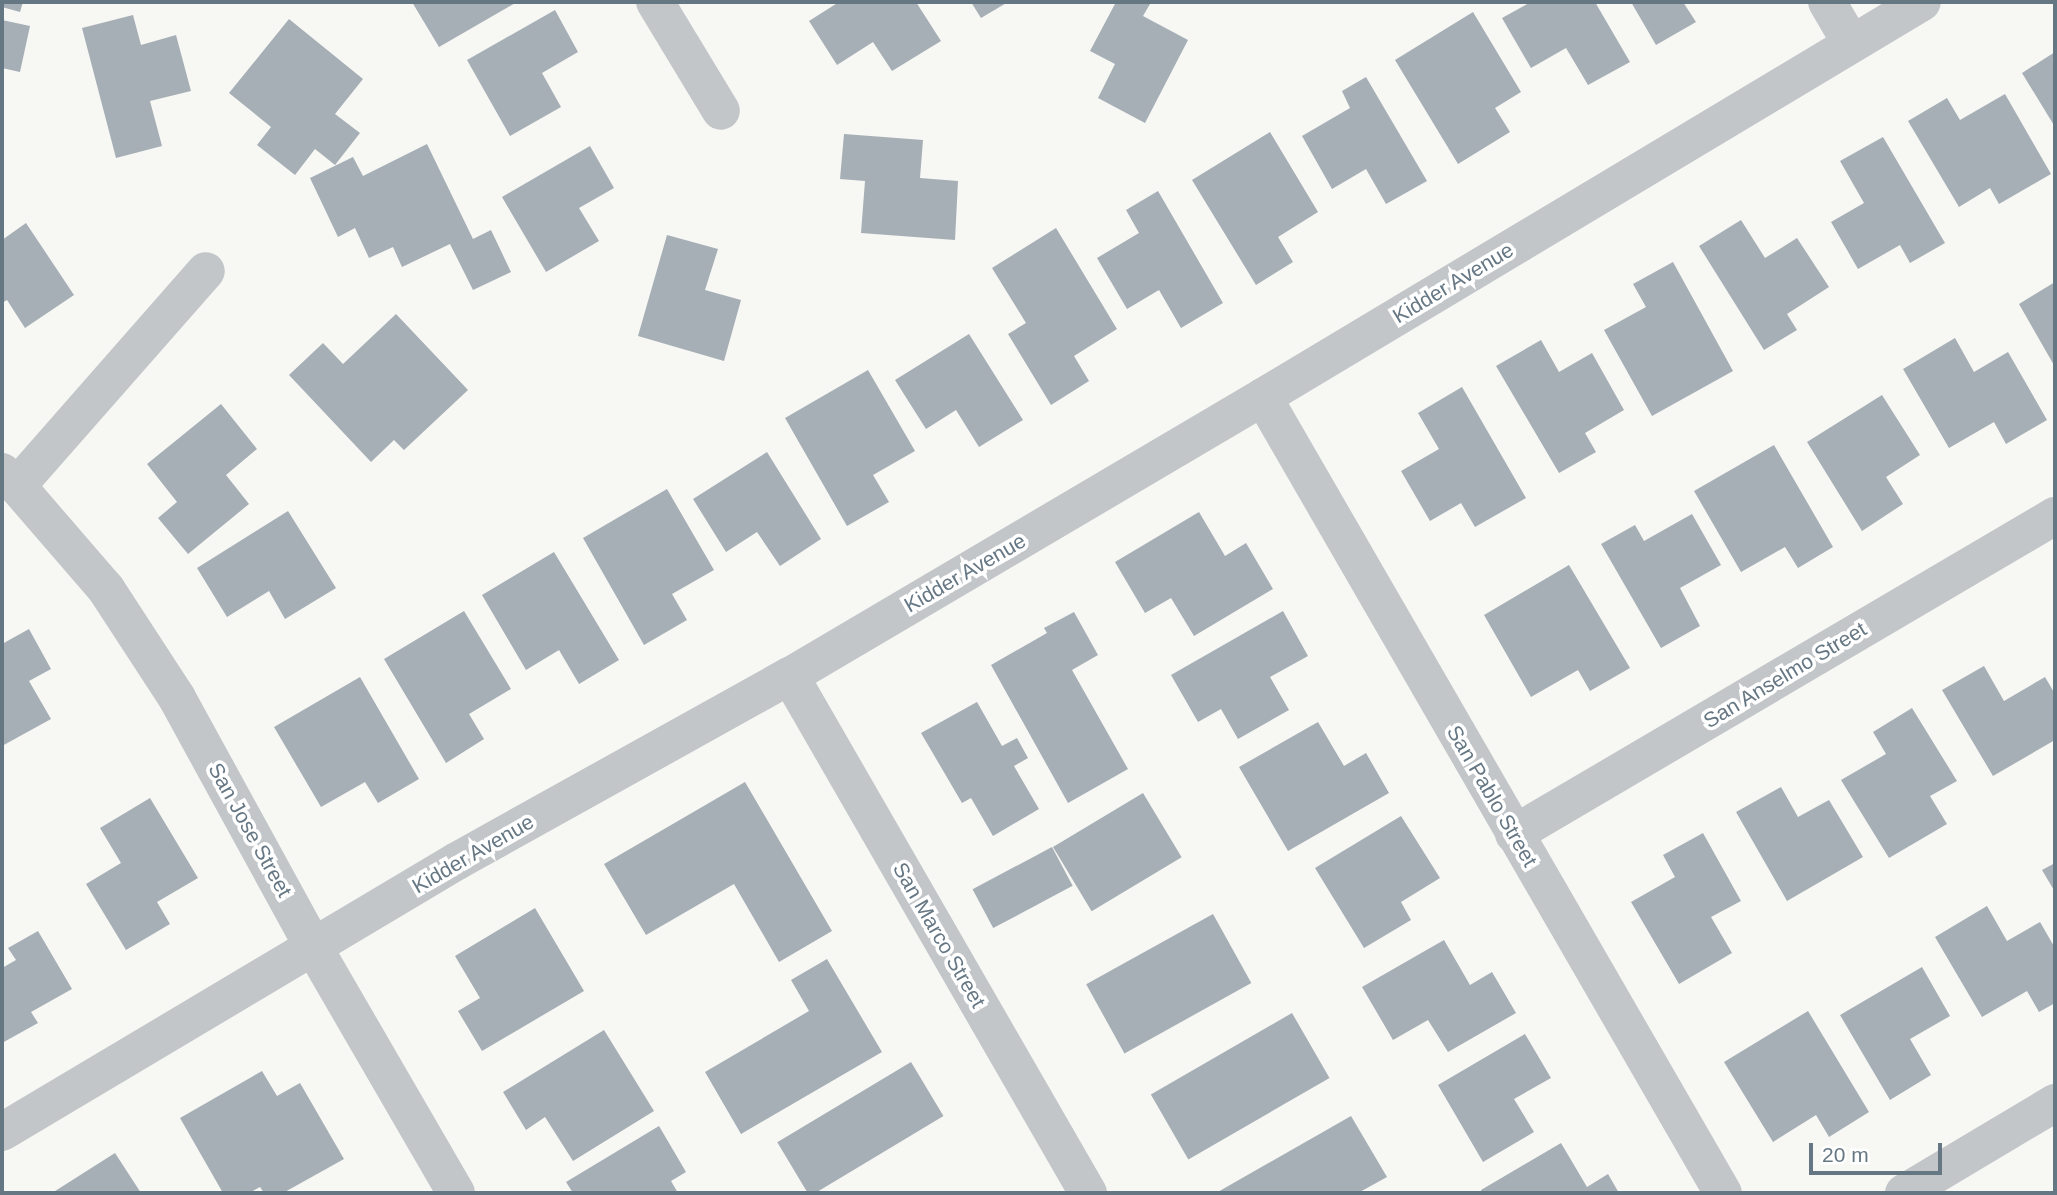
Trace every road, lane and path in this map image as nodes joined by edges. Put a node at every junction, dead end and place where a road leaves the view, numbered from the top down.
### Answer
1 (654, 2) edge
2 (1827, 2) edge
3 (1922, 2) edge
4 (1851, 43) junction
5 (721, 111) dead end
6 (206, 271) dead end
7 (1263, 397) junction
8 (9, 479) edge
9 (2055, 516) edge
10 (790, 676) junction
11 (1514, 834) junction
12 (314, 948) junction
13 (2055, 1103) edge
14 (2, 1132) edge
15 (456, 1193) edge
16 (1088, 1193) edge
17 (1723, 1193) edge
18 (1904, 1193) edge

1 - 5 street
2 - 4 street
3 - 4 street, Kidder Avenue
4 - 7 street, Kidder Avenue
6 - 8 street, San Jose Street
7 - 10 street, Kidder Avenue
7 - 11 street, San Pablo Street
8 - 12 street, San Jose Street
9 - 11 street, San Anselmo Street
10 - 12 street, Kidder Avenue
10 - 16 street, San Marco Street
11 - 17 street, San Pablo Street
12 - 14 street, Kidder Avenue
12 - 15 street, San Jose Street
13 - 18 street

